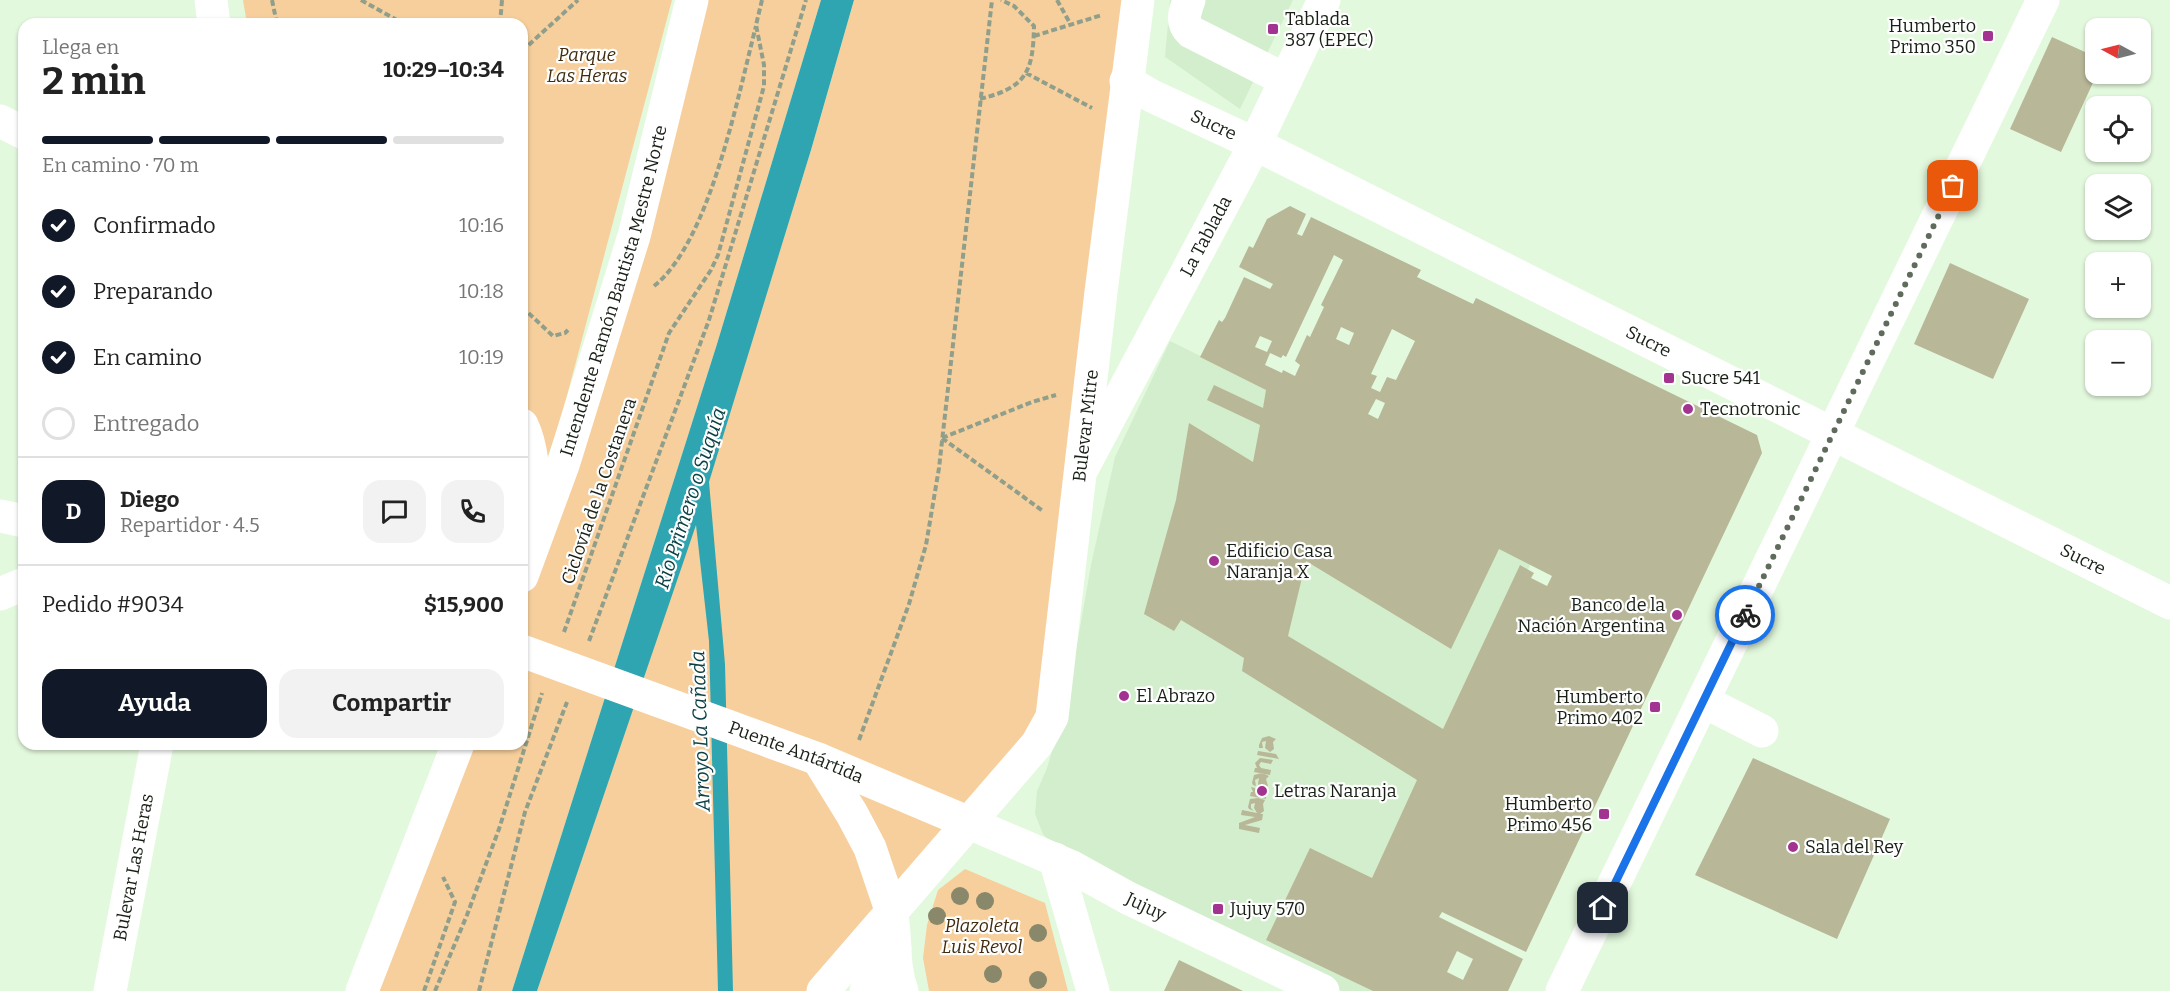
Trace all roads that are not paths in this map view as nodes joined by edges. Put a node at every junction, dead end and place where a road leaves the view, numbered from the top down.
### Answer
1 (692, 0) edge
2 (1138, 0) edge
3 (1189, 0) edge
4 (1324, 0) edge
5 (2043, 0) edge
6 (1286, 80) junction
7 (1126, 81) junction
8 (0, 121) edge
9 (18, 130) edge
10 (1255, 144) junction
11 (1834, 434) junction
12 (528, 445) edge
13 (1081, 471) junction
14 (0, 516) edge
15 (18, 520) edge
16 (535, 540) junction
17 (528, 559) edge
18 (18, 586) edge
19 (0, 594) edge
20 (2170, 603) edge
21 (528, 653) edge
22 (1703, 701) junction
23 (1762, 731) dead end
24 (156, 750) edge
25 (456, 750) edge
26 (818, 759) junction
27 (967, 822) junction
28 (1055, 859) junction
29 (891, 910) junction
30 (895, 948) junction
31 (110, 991) edge
32 (362, 991) edge
33 (823, 991) edge
34 (866, 991) edge
35 (902, 991) edge
36 (1092, 991) edge
37 (1323, 991) edge
38 (1562, 991) edge

1 - 16 main road, Intendente Ramón Bautista Mestre Norte
2 - 7 main road, Bulevar Mitre
3 - 6 main road
4 - 6 main road, La Tablada
5 - 11 main road
6 - 10 main road, La Tablada
7 - 10 main road, Sucre
7 - 13 main road, Bulevar Mitre
8 - 9 main road
10 - 11 main road, Sucre
10 - 13 main road, La Tablada
11 - 20 main road, Sucre
11 - 22 main road
12 - 16 main road
13 - 27 main road, Bulevar Mitre
14 - 15 main road
16 - 17 main road, Intendente Ramón Bautista Mestre Norte
18 - 19 main road
21 - 26 main road, Puente Antártida
22 - 23 main road
22 - 38 main road
24 - 31 main road, Bulevar Las Heras
25 - 32 main road
26 - 27 main road, Puente Antártida
26 - 29 main road
27 - 28 main road, Jujuy
27 - 29 main road, Bulevar Mitre
28 - 36 main road
28 - 37 main road, Jujuy
29 - 30 main road
29 - 33 main road, Bulevar Mitre
30 - 34 main road
30 - 35 main road

